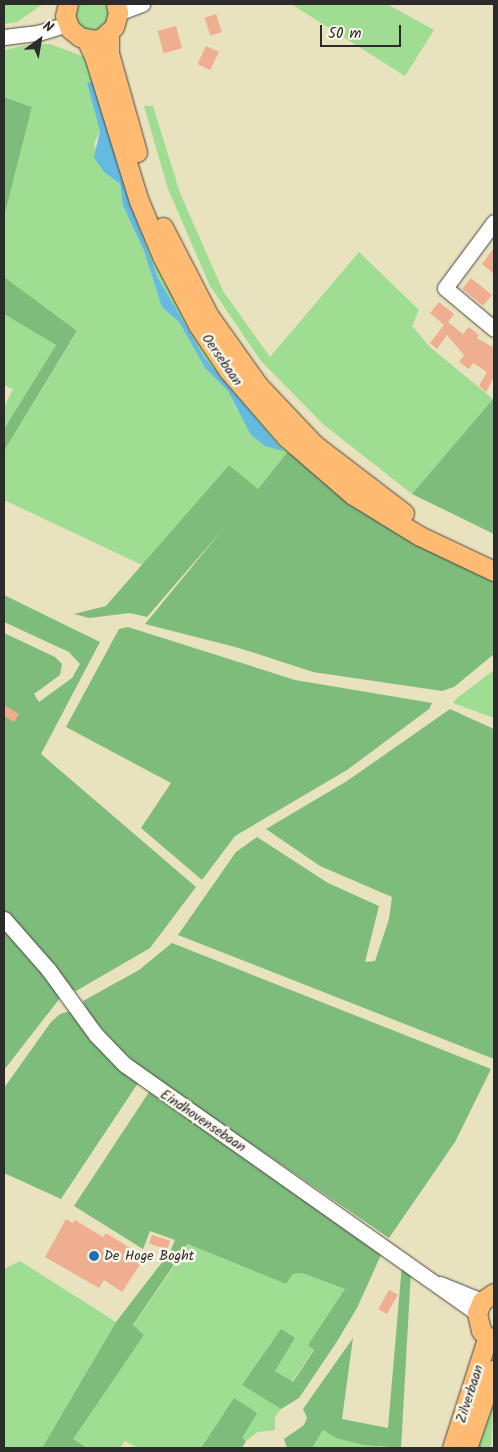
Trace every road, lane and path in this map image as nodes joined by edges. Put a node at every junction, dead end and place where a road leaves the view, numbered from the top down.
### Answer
1 (142, 4) edge
2 (117, 8) edge
3 (67, 14) edge
4 (109, 33) junction
5 (4, 37) edge
6 (86, 40) junction
7 (494, 222) edge
8 (494, 329) edge
9 (494, 559) edge
10 (494, 571) edge
11 (4, 919) edge
12 (485, 1302) edge
13 (490, 1341) edge
14 (494, 1370) edge
15 (452, 1448) edge
16 (467, 1448) edge

1 - 2 street
2 - 4 main road
3 - 5 street
3 - 6 main road
4 - 6 main road
4 - 9 main road, Oersebaan
6 - 10 main road, Oersebaan
7 - 8 street
11 - 12 street, Eindhovensebaan
12 - 13 main road
13 - 15 main road, Zilverbaan
14 - 16 main road, Zilverbaan

